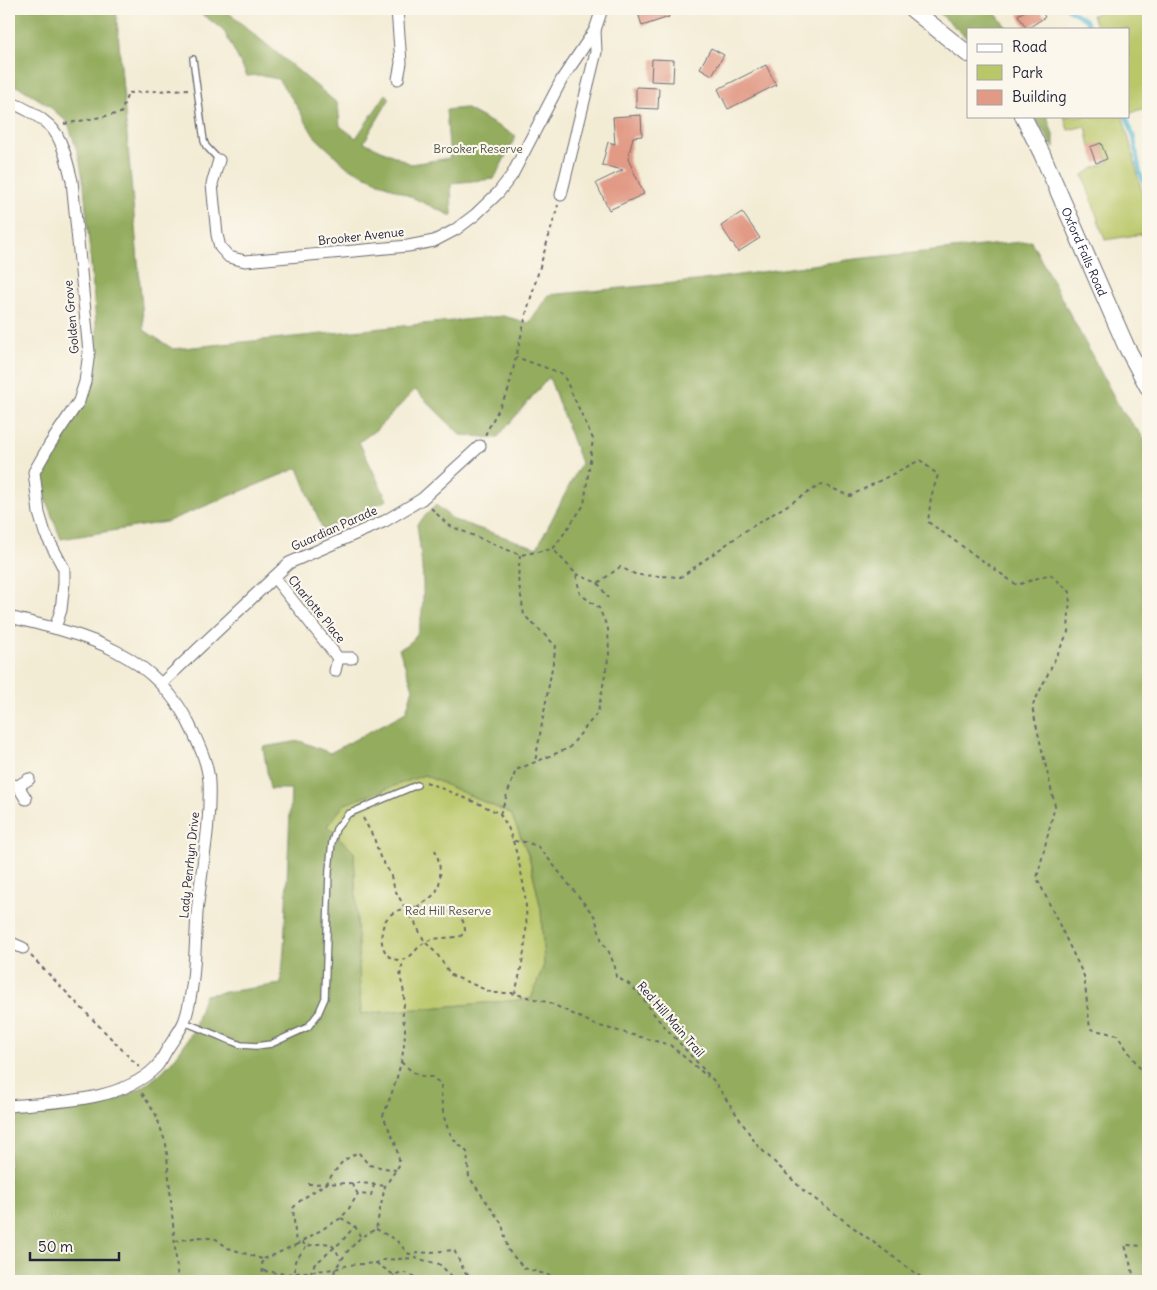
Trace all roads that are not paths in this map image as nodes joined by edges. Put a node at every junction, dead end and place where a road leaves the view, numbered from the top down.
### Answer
1 (397, 9) edge
2 (602, 9) edge
3 (912, 9) edge
4 (595, 30) junction
5 (967, 53) edge
6 (193, 59) dead end
7 (398, 79) dead end
8 (9, 102) edge
9 (1024, 118) edge
10 (219, 160) joint
11 (561, 195) road end
12 (1148, 387) edge
13 (480, 446) road end
14 (274, 577) junction
15 (9, 617) edge
16 (55, 628) junction
17 (338, 658) junction
18 (352, 658) dead end
19 (335, 671) dead end
20 (162, 683) junction
21 (29, 779) dead end
22 (13, 785) edge
23 (417, 785) road end
24 (26, 799) dead end
25 (9, 942) edge
26 (23, 948) road end
27 (184, 1022) junction
28 (9, 1106) edge

1 - 7 street
2 - 4 street, Brooker Avenue
3 - 5 street
4 - 10 street, Brooker Avenue
4 - 11 street, Brooker Avenue
6 - 10 lane, Brooker Avenue
8 - 16 street, Golden Grove
9 - 12 street, Oxford Falls Road
13 - 14 street, Guardian Parade
14 - 17 street, Charlotte Place
14 - 20 street, Guardian Parade
15 - 16 street, Lady Penrhyn Drive
16 - 20 street, Lady Penrhyn Drive
17 - 18 street, Charlotte Place
17 - 19 street, Charlotte Place
20 - 27 street, Lady Penrhyn Drive
21 - 22 street
22 - 24 street
23 - 27 lane
25 - 26 street
27 - 28 street, Lady Penrhyn Drive

